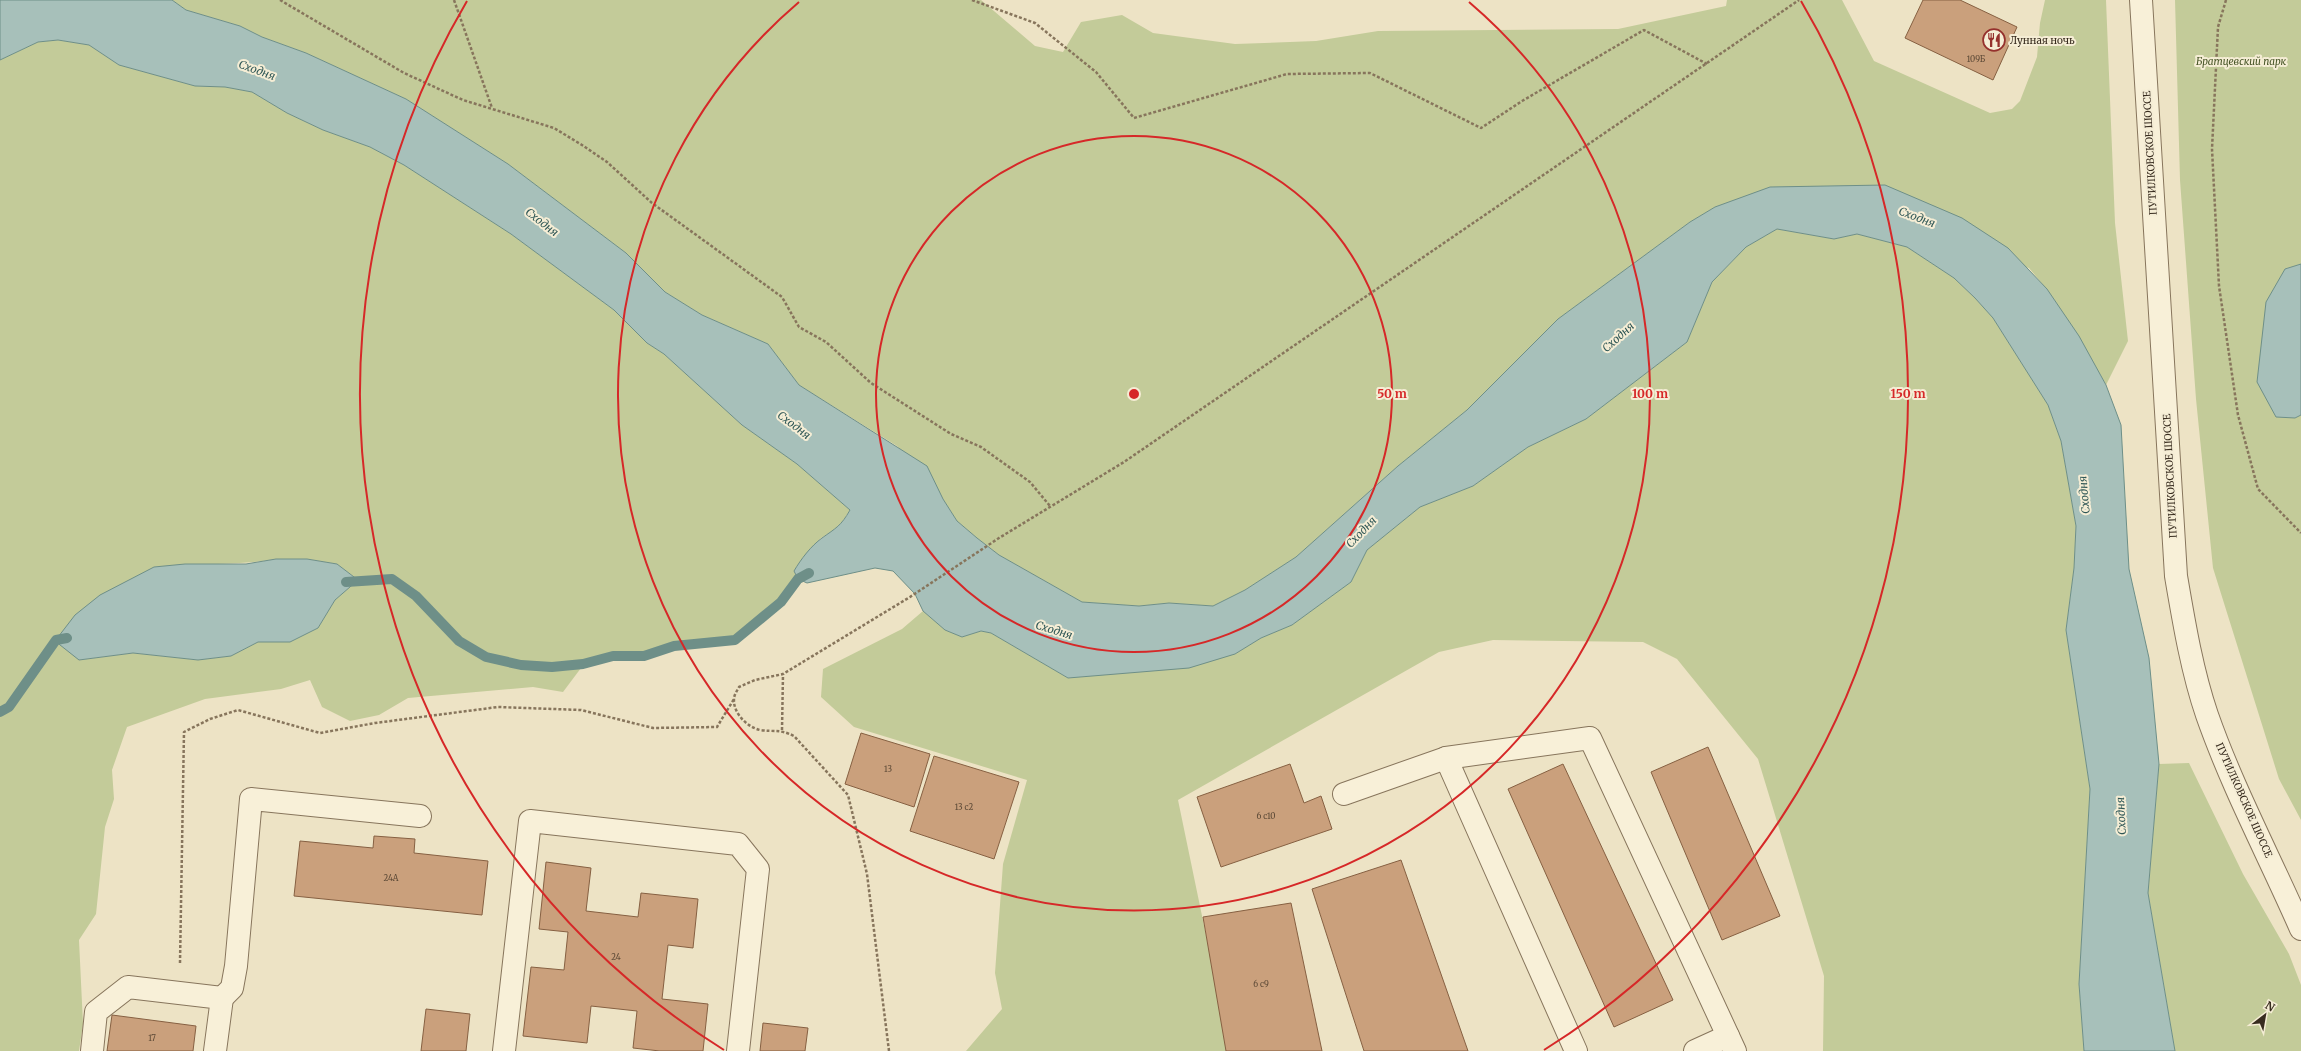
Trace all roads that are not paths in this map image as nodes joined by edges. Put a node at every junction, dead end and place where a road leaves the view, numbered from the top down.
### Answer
1 (2141, 0) edge
2 (1446, 758) junction
3 (1344, 794) dead end
4 (420, 816) dead end
5 (2301, 929) edge
6 (222, 998) junction
7 (1732, 1043) edge
8 (92, 1051) edge
9 (216, 1051) edge
10 (504, 1051) edge
11 (738, 1051) edge
12 (1576, 1051) edge
13 (1695, 1051) edge

1 - 5 lane, ПУТИЛКОВСКОЕ ШОССЕ
2 - 3 lane
2 - 7 lane
2 - 12 lane
4 - 6 lane
6 - 8 lane
6 - 9 lane
7 - 13 lane
10 - 11 lane

